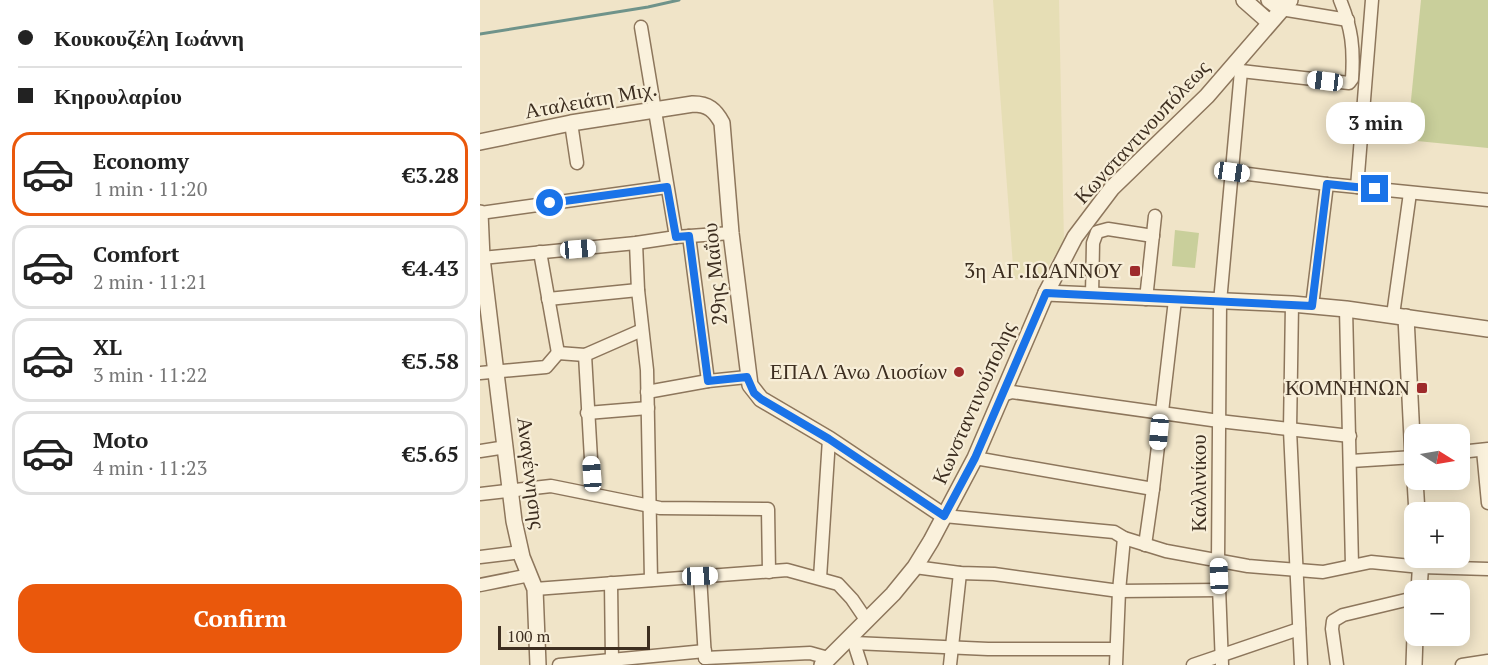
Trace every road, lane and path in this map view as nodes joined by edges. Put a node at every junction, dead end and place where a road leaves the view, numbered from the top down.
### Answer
1 (1244, 0) edge
2 (1340, 0) edge
3 (1372, 0) edge
4 (1280, 3) edge
5 (1348, 20) junction
6 (1269, 22) junction
7 (641, 27) dead end
8 (1238, 68) junction
9 (710, 107) joint
10 (654, 110) junction
11 (571, 123) junction
12 (480, 141) edge
13 (577, 163) dead end
14 (1232, 172) junction
15 (1327, 184) junction
16 (667, 187) junction
17 (1357, 187) junction
18 (1410, 192) junction
19 (1488, 200) edge
20 (480, 213) edge
21 (1155, 216) dead end
22 (731, 233) junction
23 (1153, 236) junction
24 (683, 237) junction
25 (636, 243) junction
26 (540, 252) junction
27 (482, 258) junction
28 (639, 290) junction
29 (1046, 293) junction
30 (1092, 296) junction
31 (548, 299) junction
32 (1146, 299) junction
33 (1175, 300) junction
34 (1221, 302) junction
35 (1292, 304) junction
36 (1312, 306) junction
37 (1346, 309) junction
38 (1399, 316) junction
39 (1488, 329) edge
40 (642, 330) junction
41 (558, 353) junction
42 (585, 355) junction
43 (497, 372) junction
44 (480, 373) edge
45 (747, 377) junction
46 (708, 381) junction
47 (647, 392) junction
48 (1002, 395) junction
49 (648, 408) junction
50 (587, 413) junction
51 (1161, 413) junction
52 (1219, 421) junction
53 (1410, 424) edge
54 (1290, 430) junction
55 (1350, 436) junction
56 (829, 439) junction
57 (506, 447) junction
58 (1486, 449) edge
59 (480, 451) edge
60 (1470, 451) edge
61 (975, 458) junction
62 (1404, 458) edge
63 (1351, 461) junction
64 (1154, 489) junction
65 (511, 491) junction
66 (480, 494) edge
67 (593, 494) junction
68 (1488, 502) edge
69 (650, 507) junction
70 (944, 516) junction
71 (1124, 538) junction
72 (1145, 545) junction
73 (521, 552) junction
74 (480, 557) edge
75 (1218, 561) junction
76 (1404, 563) edge
77 (1352, 566) junction
78 (915, 567) junction
79 (1470, 567) edge
80 (1488, 569) edge
81 (1297, 571) junction
82 (769, 572) junction
83 (960, 573) junction
84 (700, 576) junction
85 (820, 578) junction
86 (651, 580) junction
87 (533, 582) junction
88 (611, 583) junction
89 (480, 585) edge
90 (1219, 590) junction
91 (1119, 591) junction
92 (1404, 600) edge
93 (867, 621) junction
94 (1299, 629) junction
95 (851, 640) junction
96 (952, 646) junction
97 (1415, 646) edge
98 (1116, 649) junction
99 (705, 658) edge
100 (612, 661) junction
101 (825, 661) edge
102 (1222, 661) edge
103 (1488, 661) edge
104 (538, 665) edge
105 (559, 665) edge
106 (861, 665) edge
107 (950, 665) edge
108 (1116, 665) edge
109 (1192, 665) edge
110 (1301, 665) edge
111 (1337, 665) edge
112 (1414, 665) edge
113 (1462, 665) edge

1 - 6 street
2 - 5 street
3 - 17 street
4 - 5 street
4 - 6 street, Κωνσταντινουπόλεως
5 - 8 street
6 - 8 street, Κωνσταντινουπόλεως
7 - 10 street
8 - 14 street, Καλλινίκου
8 - 29 street, Κωνσταντινουπόλεως
9 - 10 street, Αταλειάτη Μιχ.
9 - 22 street, 29ης Μαΐου
10 - 11 street, Αταλειάτη Μιχ.
10 - 16 street
11 - 12 street, Αταλειάτη Μιχ.
11 - 13 street
14 - 15 street
14 - 34 street, Καλλινίκου
15 - 17 street
15 - 36 street
16 - 20 street
16 - 24 street
17 - 18 street
18 - 19 street
18 - 38 street
20 - 27 street, Αναγέννησης
21 - 23 street
22 - 24 street
22 - 45 street, 29ης Μαΐου
23 - 30 street
23 - 32 street
24 - 25 street
24 - 46 street
25 - 26 street
25 - 28 street
26 - 27 street
26 - 31 street
27 - 43 street, Αναγέννησης
28 - 31 street
28 - 40 street
29 - 30 street
29 - 48 street, Κωνσταντινούπολης
30 - 32 street
31 - 41 street
32 - 33 street
33 - 34 street
33 - 51 street
34 - 35 street
34 - 52 street, Καλλινίκου
35 - 36 street
35 - 54 street
36 - 37 street
37 - 38 street
37 - 55 street
38 - 39 street
38 - 53 street
40 - 42 street
40 - 47 street
41 - 42 street
41 - 43 street
42 - 50 street
43 - 44 street
43 - 57 street, Αναγέννησης
45 - 46 street
45 - 56 street, 29ης Μαΐου
46 - 47 street
47 - 49 street
48 - 51 street
48 - 61 street, Κωνσταντινούπολης
49 - 50 street
49 - 69 street
50 - 67 street
51 - 52 street
51 - 64 street
52 - 54 street
52 - 75 street, Καλλινίκου
54 - 55 street
54 - 81 street
55 - 63 street
56 - 70 street, 29ης Μαΐου
56 - 85 street
57 - 59 street
57 - 65 street, Αναγέννησης
58 - 60 street
58 - 68 street
61 - 64 street
61 - 70 street, Κωνσταντινούπολης
62 - 63 street
63 - 77 street
64 - 72 street
65 - 66 street
65 - 67 street
65 - 73 street, Αναγέννησης
67 - 69 street
69 - 82 street
69 - 86 street
70 - 71 street
70 - 78 street, Κωνσταντινούπολης
71 - 72 street
71 - 91 street
72 - 75 street
73 - 74 street
73 - 87 street, Αναγέννησης
75 - 81 street
75 - 90 street, Καλλινίκου
76 - 77 street
77 - 81 street
78 - 83 street
78 - 93 street, Κωνσταντινούπολης
79 - 80 street
81 - 94 street
82 - 84 street
82 - 85 street
83 - 91 street
83 - 96 street
84 - 86 street
84 - 99 street
85 - 93 street
86 - 88 street
87 - 88 street
87 - 89 street
87 - 104 street, Αναγέννησης
88 - 100 street
90 - 91 street
90 - 102 street, Καλλινίκου
91 - 98 street
92 - 111 street
93 - 95 street, Κωνσταντινούπολης
94 - 102 street
94 - 110 street
95 - 96 street
95 - 101 street, Κωνσταντινούπολης
95 - 106 street
96 - 98 street
96 - 107 street
97 - 112 street
98 - 108 street
99 - 100 street
99 - 101 street
100 - 105 street
102 - 109 street
103 - 113 street

